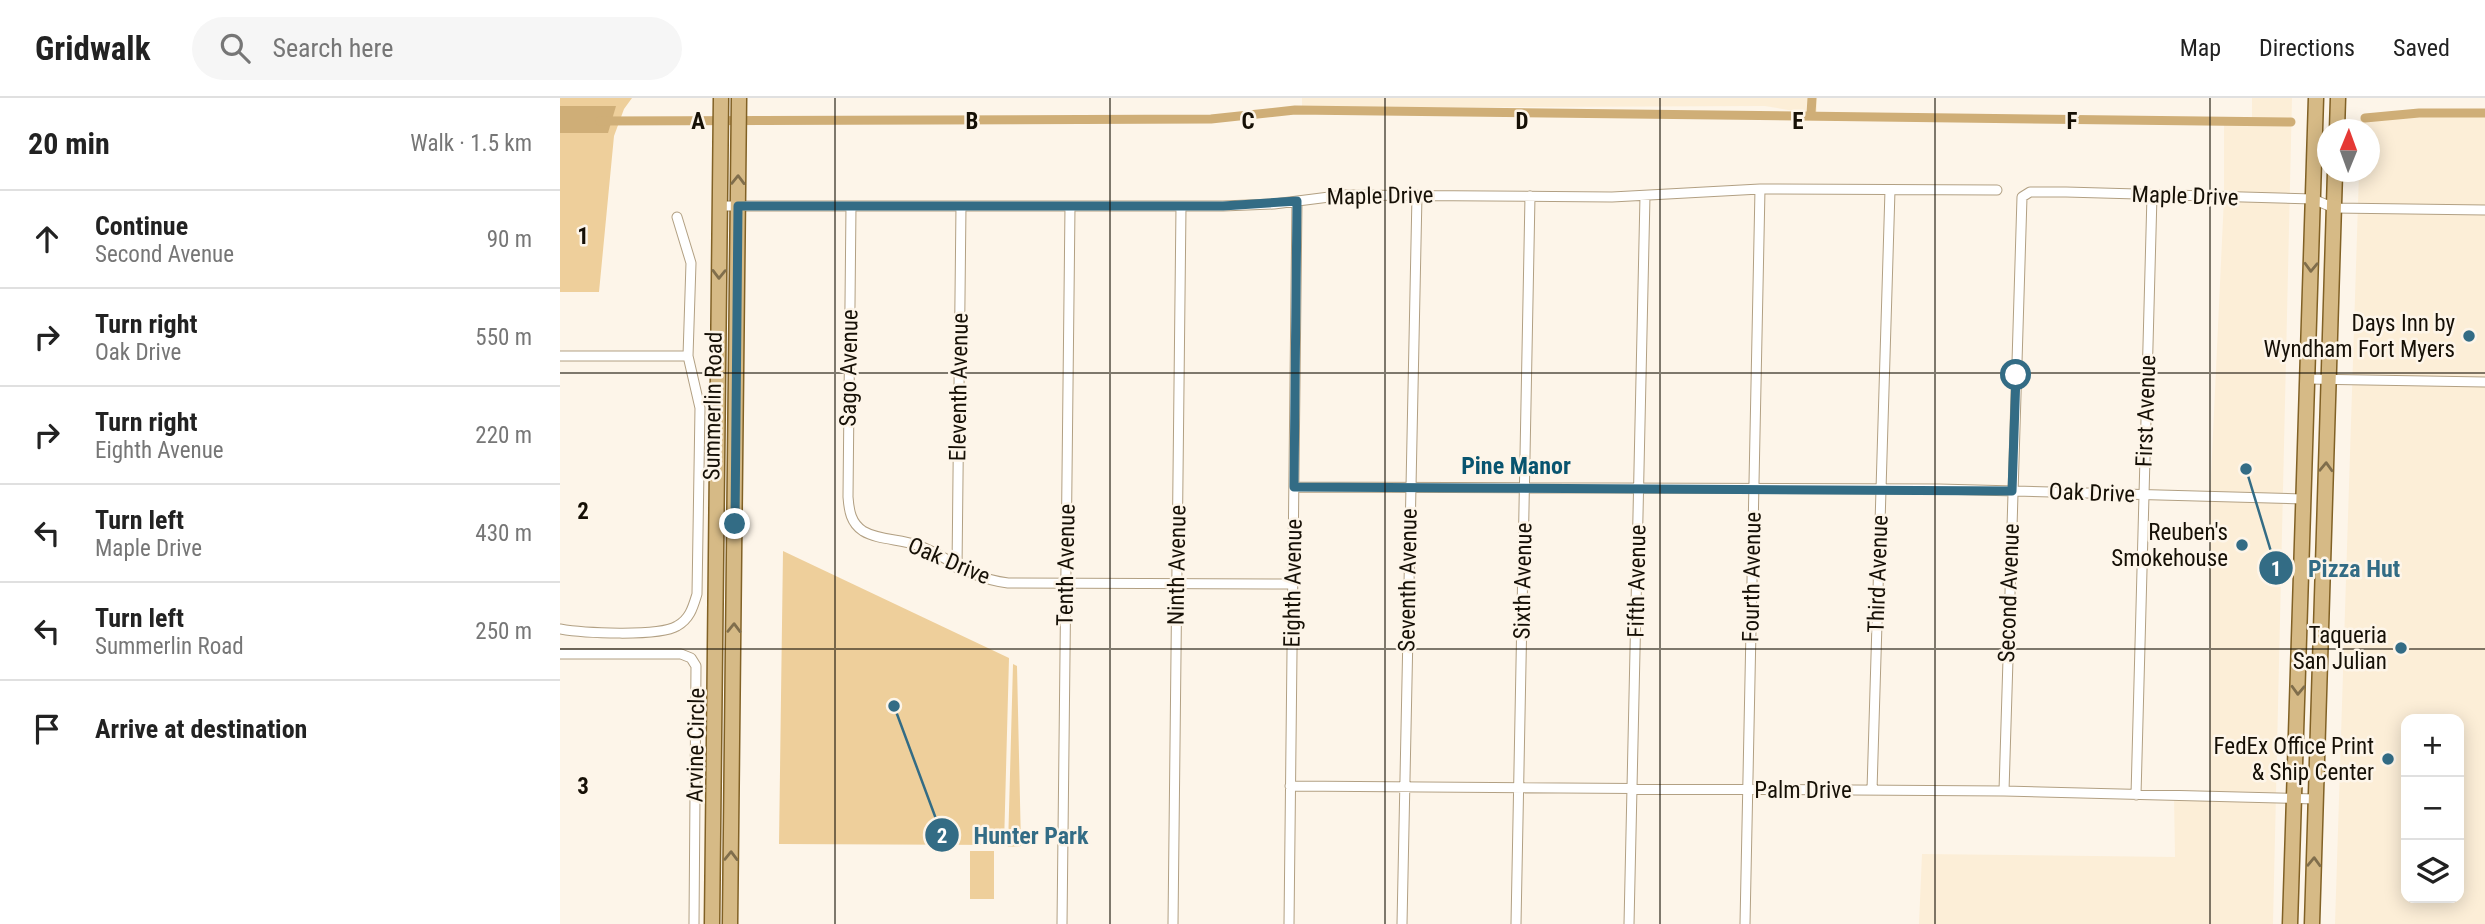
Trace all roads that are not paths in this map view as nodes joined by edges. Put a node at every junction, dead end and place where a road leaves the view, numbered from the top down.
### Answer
1 (2316, 98) edge
2 (2338, 98) edge
3 (721, 99) edge
4 (739, 100) edge
5 (2337, 119) edge
6 (2335, 182) edge
7 (1760, 189) junction
8 (1890, 190) junction
9 (1997, 190) dead end
10 (2034, 192) joint
11 (1417, 195) junction
12 (2152, 195) junction
13 (1530, 196) junction
14 (1645, 196) junction
15 (2313, 199) junction
16 (1297, 201) junction
17 (720, 206) junction
18 (738, 206) junction
19 (851, 206) junction
20 (961, 206) junction
21 (1070, 206) junction
22 (1181, 207) junction
23 (2334, 208) junction
24 (2485, 211) edge
25 (677, 217) dead end
26 (560, 356) edge
27 (688, 356) junction
28 (2307, 379) junction
29 (2329, 380) junction
30 (2485, 382) edge
31 (1294, 487) junction
32 (1410, 488) junction
33 (1525, 488) junction
34 (1639, 489) junction
35 (1881, 489) junction
36 (1754, 490) junction
37 (2012, 491) junction
38 (2144, 495) junction
39 (2303, 499) junction
40 (859, 527) joint
41 (2324, 540) junction
42 (957, 568) junction
43 (1177, 583) junction
44 (1066, 584) junction
45 (1293, 584) junction
46 (560, 629) edge
47 (560, 654) edge
48 (1290, 786) junction
49 (1405, 787) junction
50 (1520, 788) junction
51 (1633, 789) junction
52 (1747, 789) junction
53 (1872, 790) junction
54 (2004, 791) junction
55 (2136, 795) junction
56 (2294, 799) junction
57 (2316, 799) junction
58 (694, 924) edge
59 (712, 924) edge
60 (730, 924) edge
61 (1062, 924) edge
62 (1173, 924) edge
63 (1289, 924) edge
64 (1402, 924) edge
65 (1516, 924) edge
66 (1629, 924) edge
67 (1745, 924) edge
68 (2290, 924) edge
69 (2312, 924) edge

1 - 15 main road
2 - 5 main road
3 - 17 main road, Summerlin Road
18 -> 4 main road, Summerlin Road
6 - 23 main road
7 - 8 street, Maple Drive
7 - 14 street, Maple Drive
7 - 36 street, Fourth Avenue
8 - 9 street, Maple Drive
8 - 35 street, Third Avenue
10 - 12 street, Maple Drive
10 - 37 street, Second Avenue
11 - 13 street, Maple Drive
11 - 16 street, Maple Drive
11 - 32 street, Seventh Avenue
12 - 15 street, Maple Drive
12 - 38 street, First Avenue
13 - 14 street, Maple Drive
13 - 33 street, Sixth Avenue
14 - 34 street, Fifth Avenue
15 - 23 street, Maple Drive
15 -> 28 main road
16 - 22 street, Maple Drive
16 - 31 street, Eighth Avenue
17 - 18 street, Maple Drive
17 -> 59 main road, Summerlin Road
18 - 19 street, Maple Drive
60 -> 18 main road, Summerlin Road
19 - 20 street, Maple Drive
19 - 40 street, Sago Avenue
20 - 21 street, Maple Drive
20 - 42 street, Eleventh Avenue
21 - 22 street, Maple Drive
21 - 44 street, Tenth Avenue
22 - 43 street, Ninth Avenue
23 - 24 street
23 - 29 main road
25 - 27 street
26 - 27 street
27 - 46 street
28 - 29 street
28 - 39 main road
29 - 30 street
41 -> 29 main road
31 - 32 street, Oak Drive
31 - 45 street, Eighth Avenue
32 - 33 street, Oak Drive
32 - 49 street, Seventh Avenue
33 - 34 street, Oak Drive
33 - 50 street, Sixth Avenue
34 - 36 street, Oak Drive
34 - 51 street, Fifth Avenue
35 - 36 street, Oak Drive
35 - 37 street, Oak Drive
35 - 53 street, Third Avenue
36 - 52 street, Fourth Avenue
37 - 38 street, Oak Drive
37 - 54 street, Second Avenue
38 - 39 street, Oak Drive
38 - 55 street, First Avenue
39 - 41 main road
39 -> 56 main road
40 - 42 street, Oak Drive
41 - 57 main road
42 - 44 street, Oak Drive
43 - 44 street, Oak Drive
43 - 45 street, Oak Drive
43 - 62 street, Ninth Avenue
44 - 61 street, Tenth Avenue
45 - 48 street, Eighth Avenue
47 - 58 street, Arvine Circle
48 - 49 street, Palm Drive
48 - 63 street, Eighth Avenue
49 - 50 street, Palm Drive
49 - 64 street, Seventh Avenue
50 - 51 street, Palm Drive
50 - 65 street, Sixth Avenue
51 - 52 street, Palm Drive
51 - 66 street, Fifth Avenue
52 - 53 street, Palm Drive
52 - 67 street, Fourth Avenue
53 - 54 street, Palm Drive
54 - 55 street, Palm Drive
55 - 56 street, Palm Drive
56 - 57 street, Palm Drive
56 - 68 main road
69 -> 57 main road

